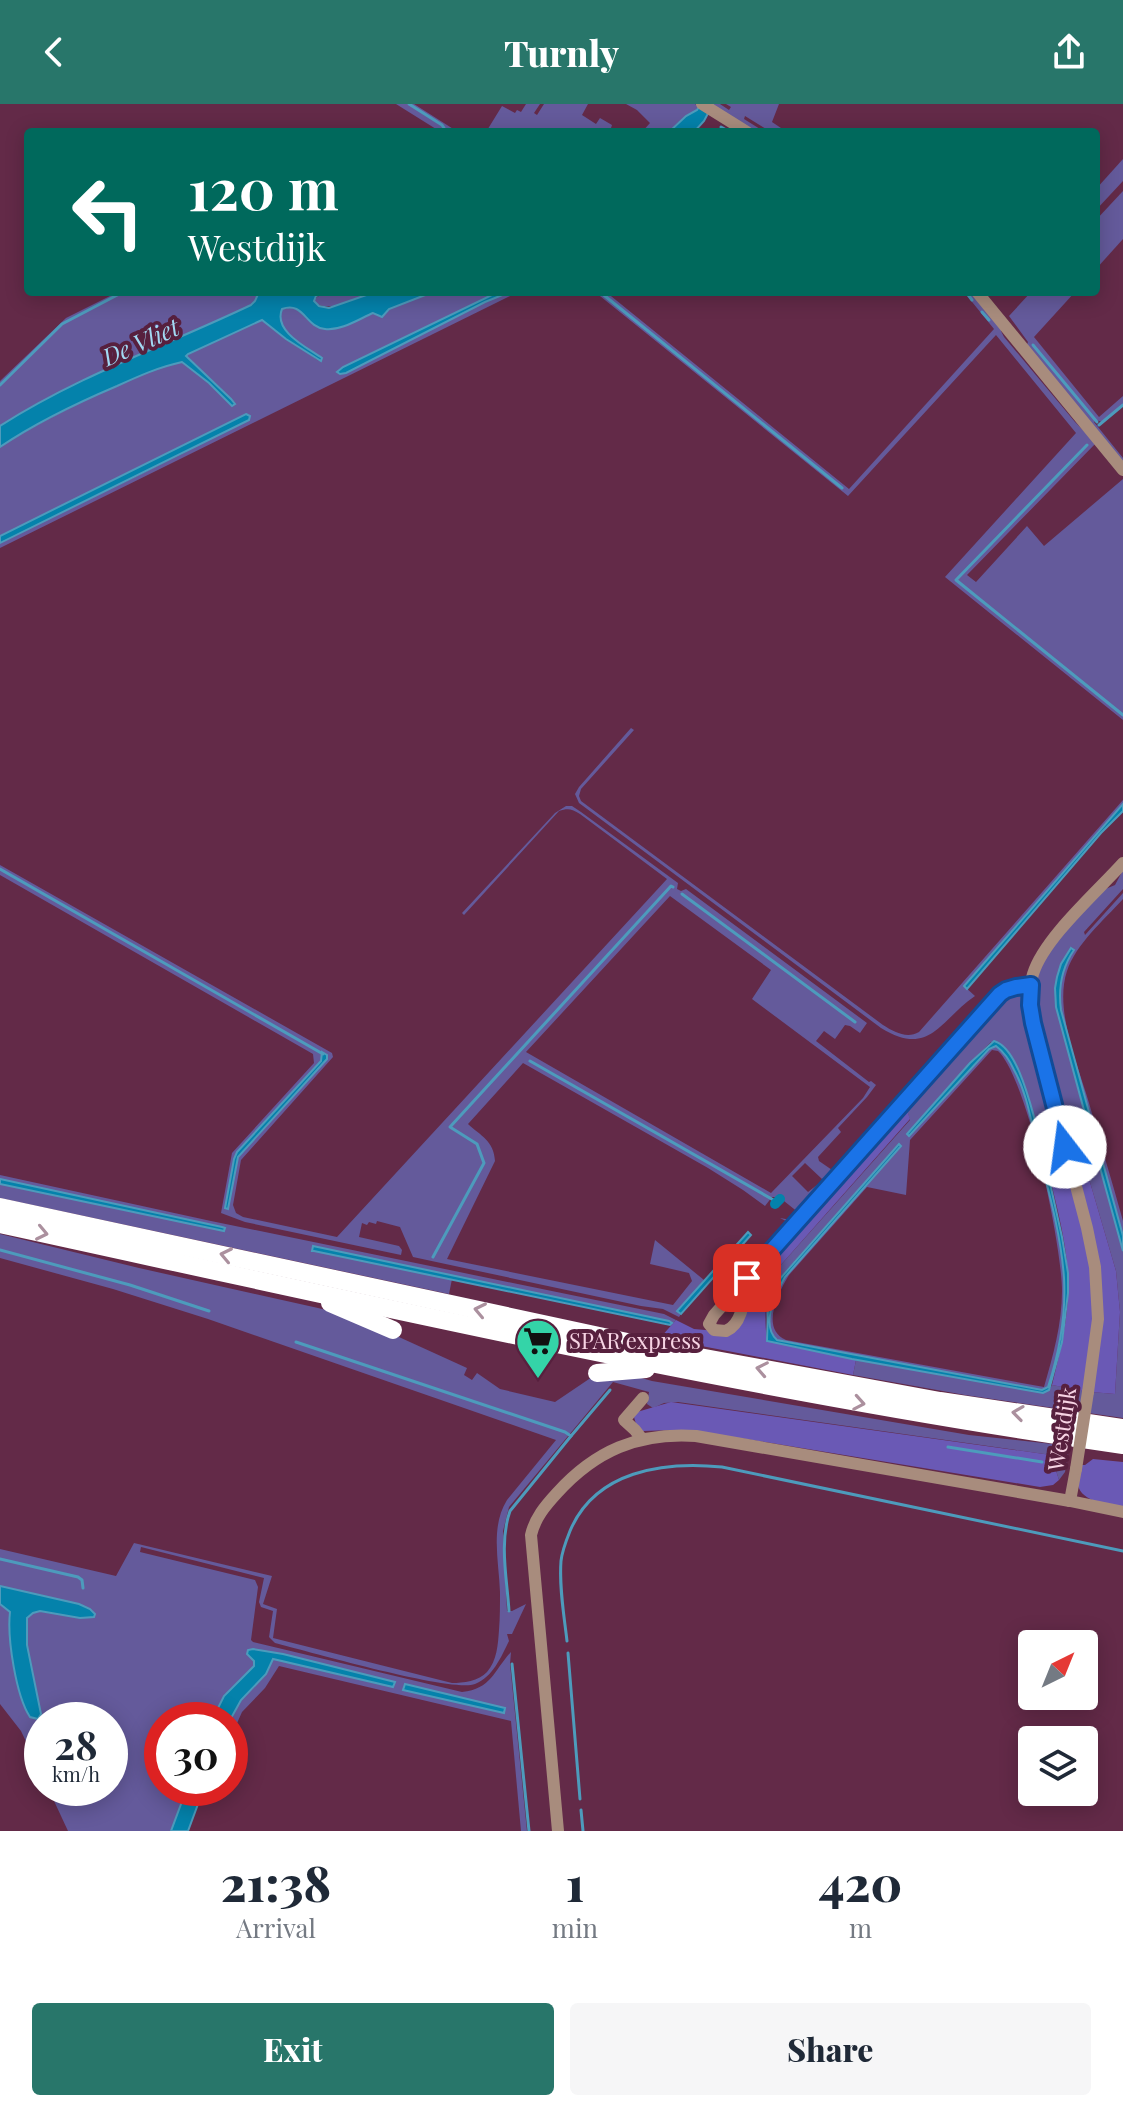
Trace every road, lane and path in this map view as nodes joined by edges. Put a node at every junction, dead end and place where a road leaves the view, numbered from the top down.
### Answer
1 (706, 107) edge
2 (740, 128) edge
3 (980, 296) edge
4 (1123, 470) edge
5 (1123, 863) edge
6 (1031, 985) junction
7 (0, 1207) edge
8 (0, 1224) edge
9 (747, 1278) dead end
10 (291, 1287) junction
11 (393, 1330) dead end
12 (672, 1368) junction
13 (597, 1373) dead end
14 (643, 1398) dead end
15 (1123, 1428) edge
16 (642, 1439) junction
17 (1123, 1445) edge
18 (1070, 1501) junction
19 (1123, 1512) edge
20 (558, 1831) edge

1 - 2 street
3 - 4 street
5 - 6 street, Westdijk
6 - 9 street
6 - 18 street, Westdijk, bridge
15 -> 7 highway
8 -> 10 highway
10 - 11 highway
10 - 12 highway
12 - 13 highway
12 -> 17 highway
14 - 16 street
16 - 18 street, Westdijk
16 - 20 street, Westdijk
18 - 19 street

